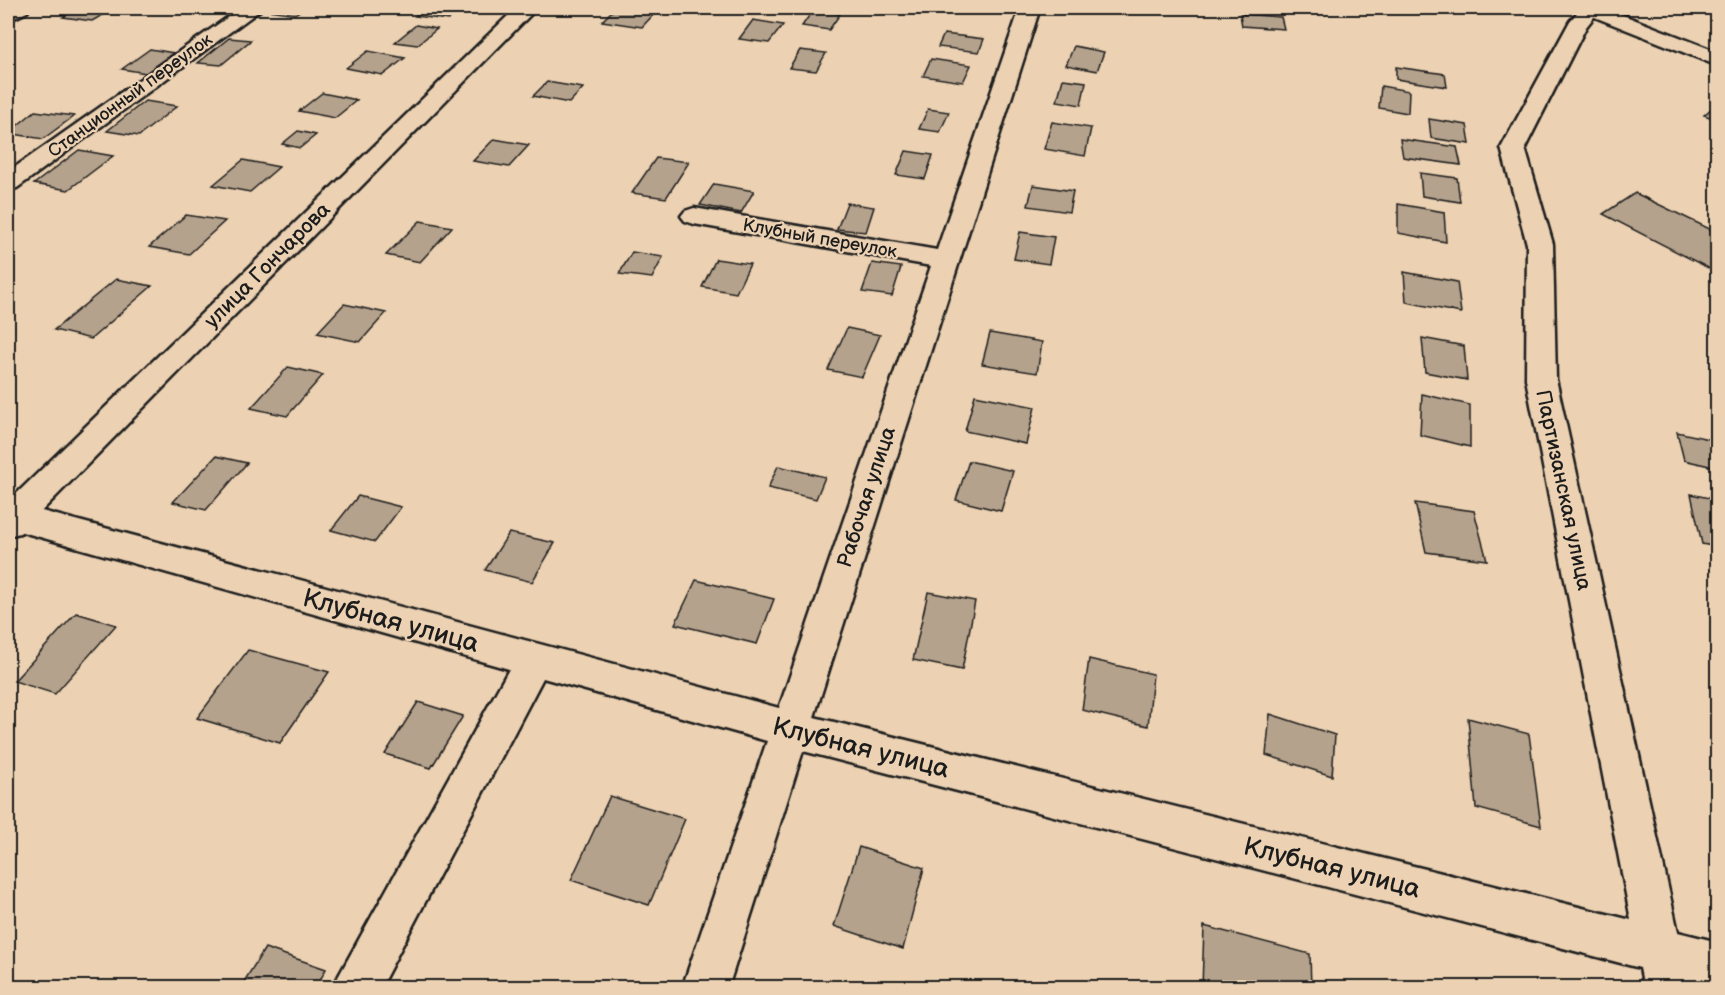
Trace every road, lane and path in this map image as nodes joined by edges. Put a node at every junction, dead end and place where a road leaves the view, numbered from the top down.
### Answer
1 (20, 8) edge
2 (253, 8) edge
3 (527, 8) edge
4 (1030, 8) edge
5 (1590, 8) edge
6 (8, 15) edge
7 (1718, 60) edge
8 (8, 183) edge
9 (694, 216) dead end
10 (946, 260) junction
11 (10, 518) edge
12 (534, 659) junction
13 (789, 729) junction
14 (1659, 950) junction
15 (1718, 965) edge
16 (356, 987) edge
17 (705, 987) edge
18 (1667, 987) edge

1 - 6 street
2 - 8 street, Станционный переулок
3 - 11 street, улица Гончарова
4 - 10 street, Рабочая улица
5 - 7 street
5 - 14 street, Партизанская улица
9 - 10 street, Клубный переулок
10 - 13 street, Рабочая улица
11 - 12 street, Клубная улица
12 - 13 street, Клубная улица
12 - 16 street
13 - 14 street, Клубная улица
13 - 17 street, Рабочая улица
14 - 15 street, Клубная улица
14 - 18 street, Партизанская улица

